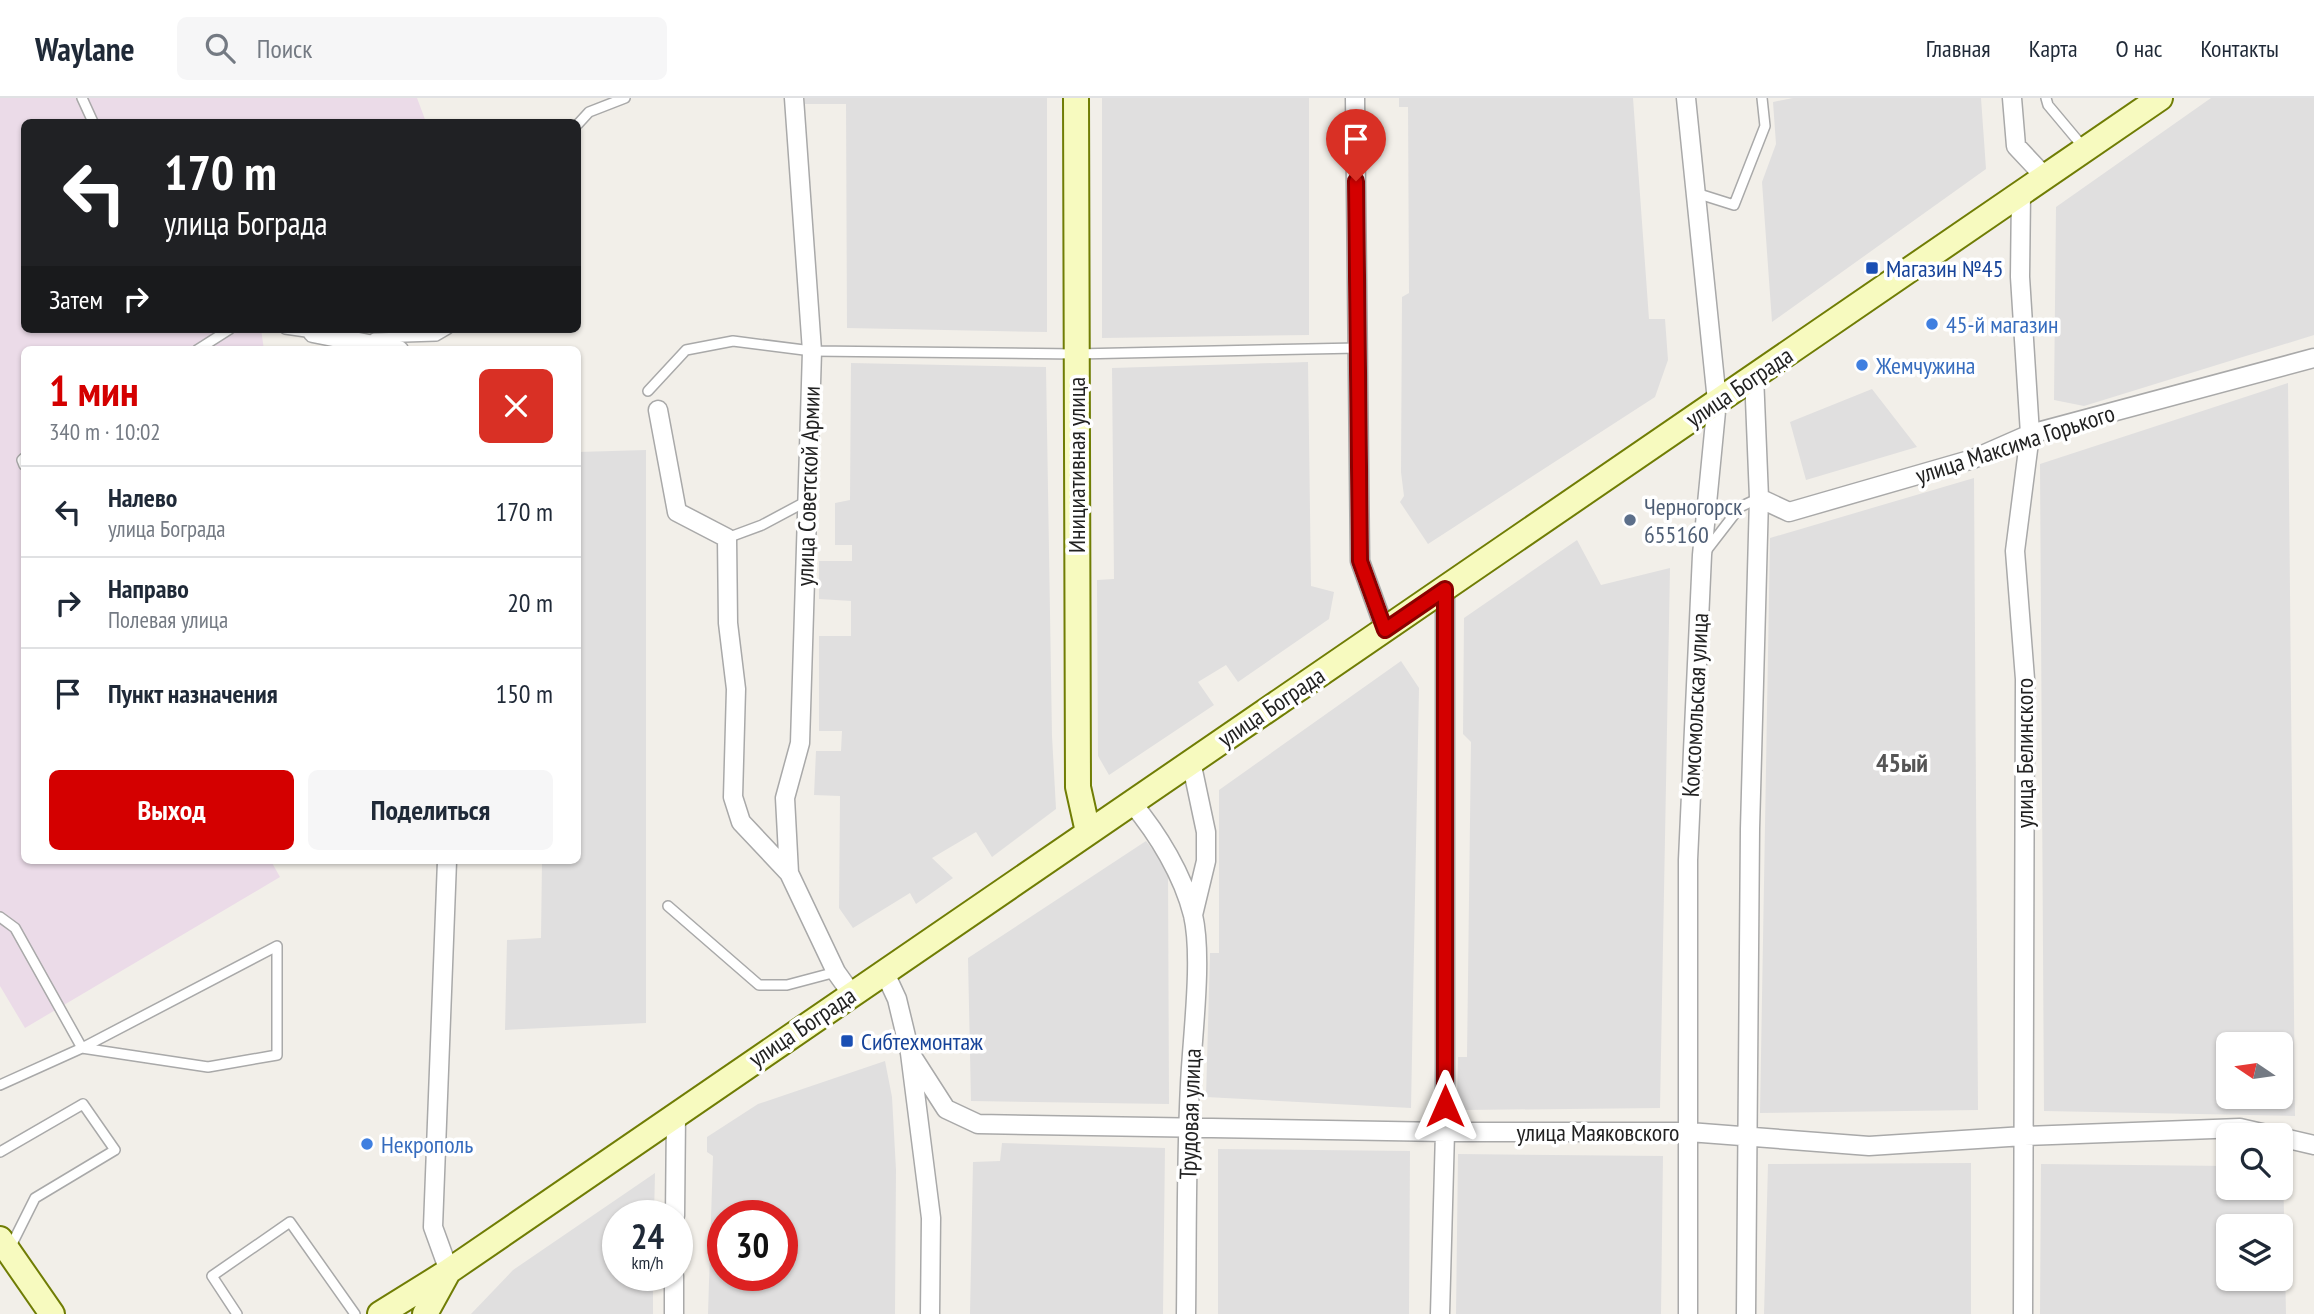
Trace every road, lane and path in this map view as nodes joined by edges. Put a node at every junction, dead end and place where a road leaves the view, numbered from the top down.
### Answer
1 (82, 98) edge
2 (625, 98) edge
3 (794, 98) edge
4 (1076, 98) edge
5 (1355, 98) edge
6 (1686, 98) edge
7 (1762, 98) edge
8 (2012, 98) edge
9 (2046, 98) edge
10 (2160, 98) edge
11 (92, 119) edge
12 (581, 121) edge
13 (2085, 149) junction
14 (2045, 177) junction
15 (1696, 193) junction
16 (2021, 193) junction
17 (224, 333) edge
18 (318, 333) edge
19 (441, 333) edge
20 (351, 339) junction
21 (203, 346) edge
22 (382, 346) edge
23 (1357, 348) junction
24 (812, 352) junction
25 (1076, 354) junction
26 (2314, 358) edge
27 (1754, 375) junction
28 (648, 391) dead end
29 (1717, 401) junction
30 (658, 411) dead end
31 (2029, 434) junction
32 (1759, 498) junction
33 (807, 501) junction
34 (727, 538) junction
35 (1702, 555) junction
36 (1445, 589) junction
37 (1385, 630) junction
38 (1191, 761) junction
39 (1132, 803) junction
40 (1088, 832) junction
41 (447, 864) edge
42 (789, 873) junction
43 (668, 906) dead end
44 (1193, 915) junction
45 (0, 918) edge
46 (884, 971) junction
47 (836, 972) junction
48 (851, 993) junction
49 (82, 1048) junction
50 (910, 1054) junction
51 (0, 1085) edge
52 (676, 1114) junction
53 (1188, 1126) junction
54 (2216, 1129) edge
55 (1445, 1132) junction
56 (1689, 1132) junction
57 (1749, 1136) junction
58 (2024, 1136) junction
59 (2293, 1140) edge
60 (2314, 1145) edge
61 (0, 1152) edge
62 (675, 1200) edge
63 (4, 1245) edge
64 (449, 1270) junction
65 (674, 1291) edge
66 (52, 1314) edge
67 (237, 1314) edge
68 (355, 1314) edge
69 (380, 1314) edge
70 (425, 1314) edge
71 (674, 1314) edge
72 (930, 1314) edge
73 (1186, 1314) edge
74 (1440, 1314) edge
75 (1688, 1314) edge
76 (1746, 1314) edge
77 (2023, 1314) edge

1 - 11 lane
2 - 12 lane
3 - 24 street, улица Советской Армии
4 - 25 main road, Инициативная улица
5 - 23 street
6 - 15 street, Комсомольская улица
7 - 15 lane
8 - 14 street
9 - 13 lane
10 - 13 main road, улица Бограда
13 - 14 main road, улица Бограда
14 - 16 main road, улица Бограда
15 - 29 street, Комсомольская улица
16 - 27 main road, улица Бограда
16 - 31 street, улица Белинского
17 - 21 lane
18 - 20 street
19 - 20 lane
20 - 22 street
23 - 25 lane
23 - 37 street
24 - 25 lane
24 - 28 lane
24 - 33 street, улица Советской Армии
25 - 40 main road, Инициативная улица
26 - 31 street, улица Максима Горького
27 - 29 main road, улица Бограда
27 - 32 street
29 - 35 street, Комсомольская улица
29 - 36 main road, улица Бограда
30 - 34 street
31 - 32 street, улица Максима Горького
31 - 58 street, улица Белинского
32 - 35 lane
32 - 57 street
33 - 34 lane
33 - 42 street, улица Советской Армии
34 - 42 street, улица Советской Армии
35 - 56 street, Комсомольская улица
36 - 37 main road, улица Бограда
36 - 55 street
37 - 38 main road, улица Бограда
38 - 39 main road, улица Бограда
38 - 44 street, Трудовая улица
39 - 40 main road, улица Бограда
39 - 44 street, Трудовая улица
40 - 46 main road, улица Бограда
41 - 64 street
42 - 47 street, улица Советской Армии
43 - 47 lane
44 - 53 street, Трудовая улица
45 - 49 lane
46 - 48 main road, улица Бограда
46 - 50 street
47 - 48 street, улица Советской Армии
48 - 52 main road, улица Бограда
49 - 49 lane
49 - 51 lane
50 - 53 street, улица Маяковского
50 - 72 street
52 - 62 street
52 - 64 main road, улица Бограда
53 - 55 street, улица Маяковского
53 - 73 street, Трудовая улица
54 - 58 street, улица Маяковского
55 - 56 street, улица Маяковского
55 - 74 street
56 - 57 street, улица Маяковского
56 - 75 street, Комсомольская улица
57 - 58 street, улица Маяковского
57 - 76 street
58 - 77 street, улица Белинского
59 - 60 street, улица Маяковского
61 - 63 lane
63 - 66 main road
64 - 69 main road, улица Бограда
64 - 70 main road
65 - 71 street
67 - 68 lane

